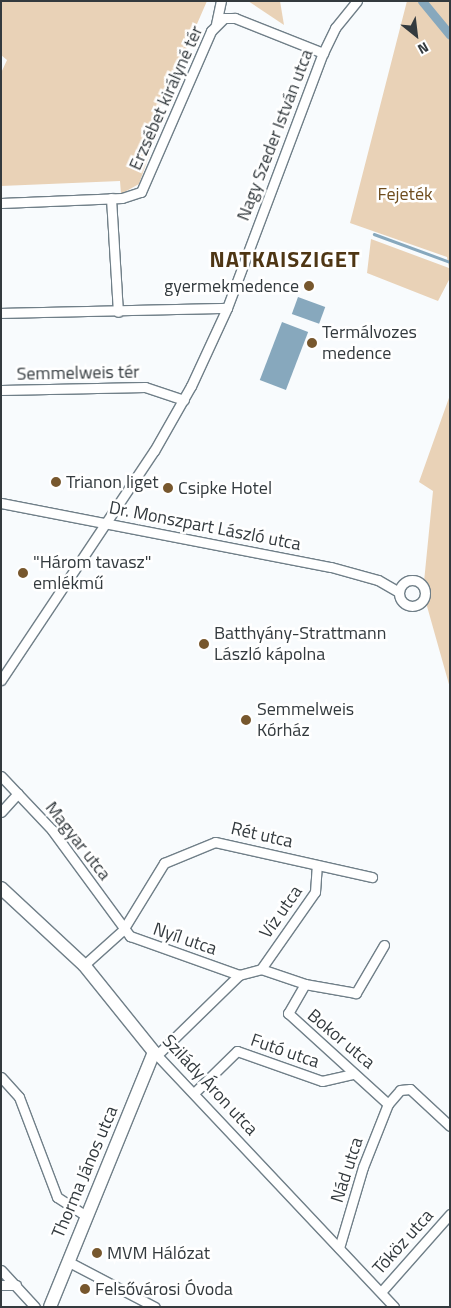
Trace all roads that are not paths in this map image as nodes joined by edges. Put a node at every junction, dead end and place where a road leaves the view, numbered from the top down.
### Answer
1 (221, 1) edge
2 (357, 1) edge
3 (216, 24) junction
4 (323, 53) junction
5 (111, 198) junction
6 (1, 203) edge
7 (227, 308) junction
8 (118, 312) junction
9 (1, 313) edge
10 (1, 390) edge
11 (184, 400) junction
12 (1, 503) edge
13 (106, 523) junction
14 (399, 592) dead end
15 (1, 680) edge
16 (1, 776) edge
17 (18, 793) junction
18 (1, 812) edge
19 (317, 865) junction
20 (372, 877) dead end
21 (1, 888) edge
22 (123, 930) junction
23 (384, 945) dead end
24 (84, 965) junction
25 (261, 969) junction
26 (239, 975) junction
27 (305, 984) junction
28 (156, 1053) junction
29 (352, 1074) junction
30 (1, 1077) edge
31 (194, 1093) junction
32 (388, 1104) junction
33 (450, 1126) edge
34 (450, 1214) edge
35 (85, 1215) junction
36 (339, 1248) junction
37 (67, 1261) junction
38 (1, 1270) edge
39 (1, 1285) edge
40 (16, 1285) junction
41 (381, 1292) junction
42 (30, 1305) edge
43 (50, 1307) edge
44 (155, 1307) edge
45 (394, 1307) edge

1 - 3 street, Erzsébet királyné tér
2 - 4 street, Nagy Szeder István utca
3 - 4 street, Erzsébet királyné tér
3 - 5 street, Erzsébet királyné tér
4 - 7 street, Nagy Szeder István utca
5 - 6 street, Erzsébet királyné tér
5 - 8 street
7 - 8 street
7 - 11 street, Nagy Szeder István utca
8 - 9 street
10 - 11 street, Semmelweis tér
11 - 13 street, Nagy Szeder István utca
12 - 13 street, Dr. Monszpart László utca
13 - 14 street, Dr. Monszpart László utca
13 - 15 street, Nagy Szeder István utca
16 - 17 street, Magyar utca
17 - 18 street
17 - 22 street, Magyar utca
19 - 20 street
19 - 22 street, Rét utca
19 - 25 street, Víz utca
21 - 24 street, Szilády Áron utca
22 - 24 street
22 - 26 street, Nyíl utca
23 - 27 street, Bokor utca
24 - 28 street, Szilády Áron utca
25 - 26 street
25 - 27 street
26 - 28 street
27 - 29 street, Bokor utca
28 - 31 street, Szilády Áron utca
28 - 35 street, Thorma János utca
29 - 31 street, Futó utca
29 - 32 street, Bokor utca
30 - 35 street
31 - 36 street, Szilády Áron utca
32 - 33 street
32 - 36 street, Nád utca
34 - 41 street, Tóköz utca
35 - 37 street, Thorma János utca
36 - 41 street, Szilády Áron utca
37 - 43 street, Thorma János utca
37 - 44 street
38 - 40 street
39 - 40 street
40 - 42 street
41 - 45 street, Szilády Áron utca

